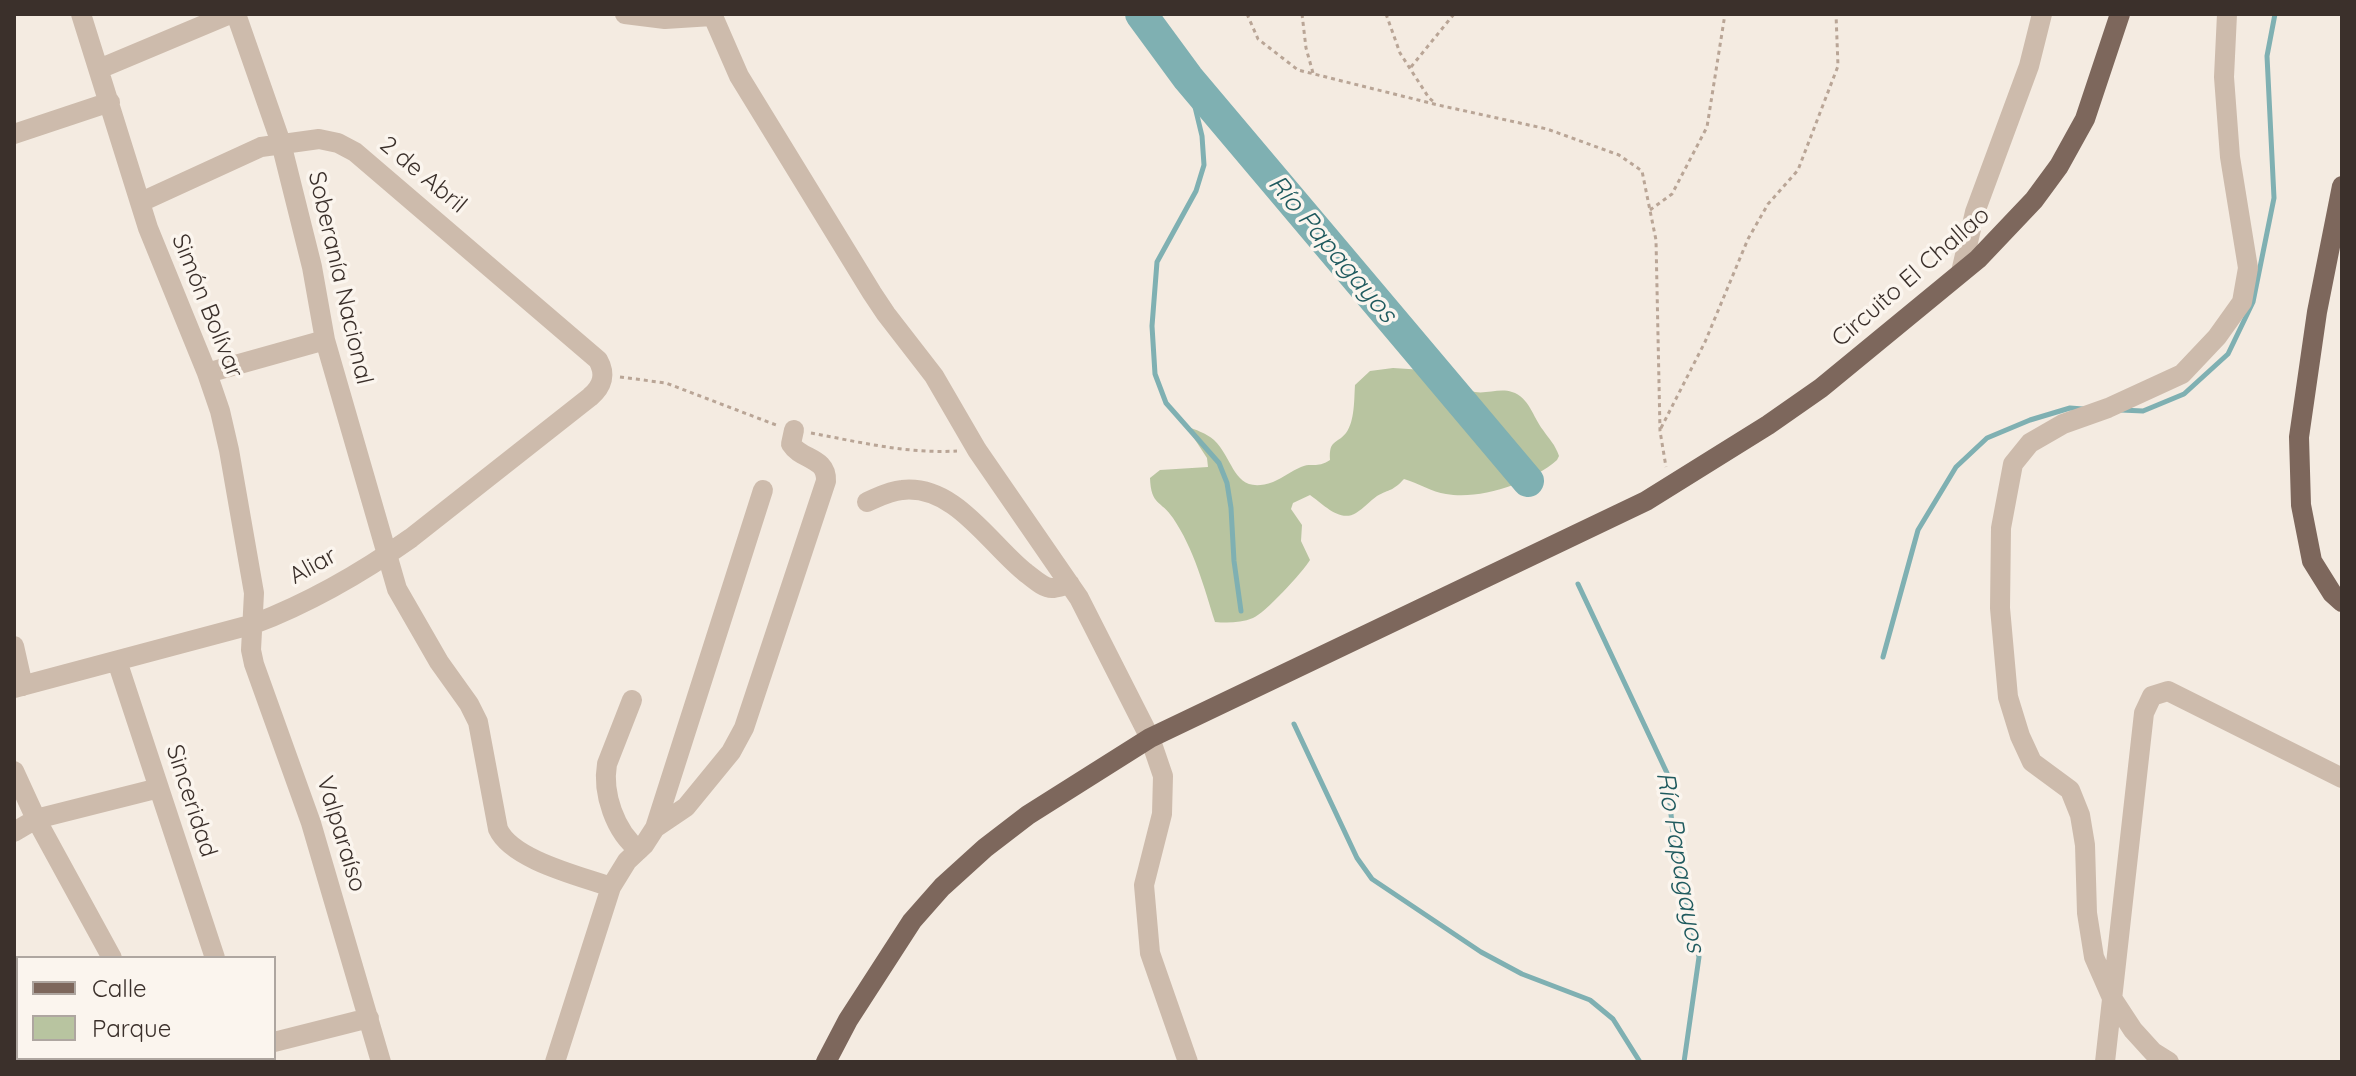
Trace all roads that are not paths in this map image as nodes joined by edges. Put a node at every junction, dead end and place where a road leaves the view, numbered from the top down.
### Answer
1 (81, 14) edge
2 (233, 14) edge
3 (625, 14) edge
4 (2042, 14) edge
5 (2120, 14) edge
6 (2227, 14) edge
7 (712, 15) edge
8 (99, 69) junction
9 (110, 102) junction
10 (14, 134) edge
11 (281, 143) junction
12 (2342, 186) edge
13 (141, 202) junction
14 (1961, 272) junction
15 (325, 340) junction
16 (207, 373) junction
17 (590, 397) joint
18 (794, 430) dead end
19 (763, 490) dead end
20 (867, 502) dead end
21 (386, 555) junction
22 (1070, 584) junction
23 (2342, 602) edge
24 (254, 624) junction
25 (14, 646) edge
26 (117, 661) junction
27 (18, 687) edge
28 (632, 700) dead end
29 (1150, 738) junction
30 (14, 771) edge
31 (2342, 778) edge
32 (159, 788) junction
33 (36, 819) junction
34 (655, 828) junction
35 (14, 832) edge
36 (639, 850) junction
37 (611, 887) junction
38 (111, 956) edge
39 (214, 956) edge
40 (2112, 998) junction
41 (369, 1018) junction
42 (276, 1041) edge
43 (381, 1062) edge
44 (555, 1062) edge
45 (826, 1062) edge
46 (1188, 1062) edge
47 (2105, 1062) edge
48 (2169, 1062) edge

1 - 8 street, Simón Bolívar
2 - 8 street
2 - 11 street, Soberanía Nacional
3 - 7 street
4 - 14 street
5 - 14 main road, Circuito El Challao
6 - 40 street
7 - 22 street
8 - 9 street, Simón Bolívar
9 - 10 street
9 - 13 street, Simón Bolívar
11 - 13 street, 2 de Abril
11 - 15 street, Soberanía Nacional
11 - 17 street, 2 de Abril
12 - 23 main road
13 - 16 street, Simón Bolívar
14 - 29 main road, Circuito El Challao
15 - 16 street
15 - 21 street, Soberanía Nacional
16 - 24 street, Simón Bolívar
17 - 21 street, Aliar
18 - 34 street
19 - 34 street
20 - 22 street
21 - 24 street, Aliar
21 - 37 street, Soberanía Nacional
22 - 29 street
24 - 26 street, Aliar
24 - 41 street, Valparaíso
25 - 27 street
26 - 27 street, Aliar
26 - 32 street, Sinceridad
28 - 36 street
29 - 45 main road, Circuito El Challao
29 - 46 street
30 - 33 street
31 - 40 street
32 - 33 street
32 - 39 street, Sinceridad
33 - 35 street
33 - 38 street
34 - 36 street
36 - 37 street
37 - 44 street
40 - 47 street
40 - 48 street
41 - 42 street
41 - 43 street, Valparaíso

